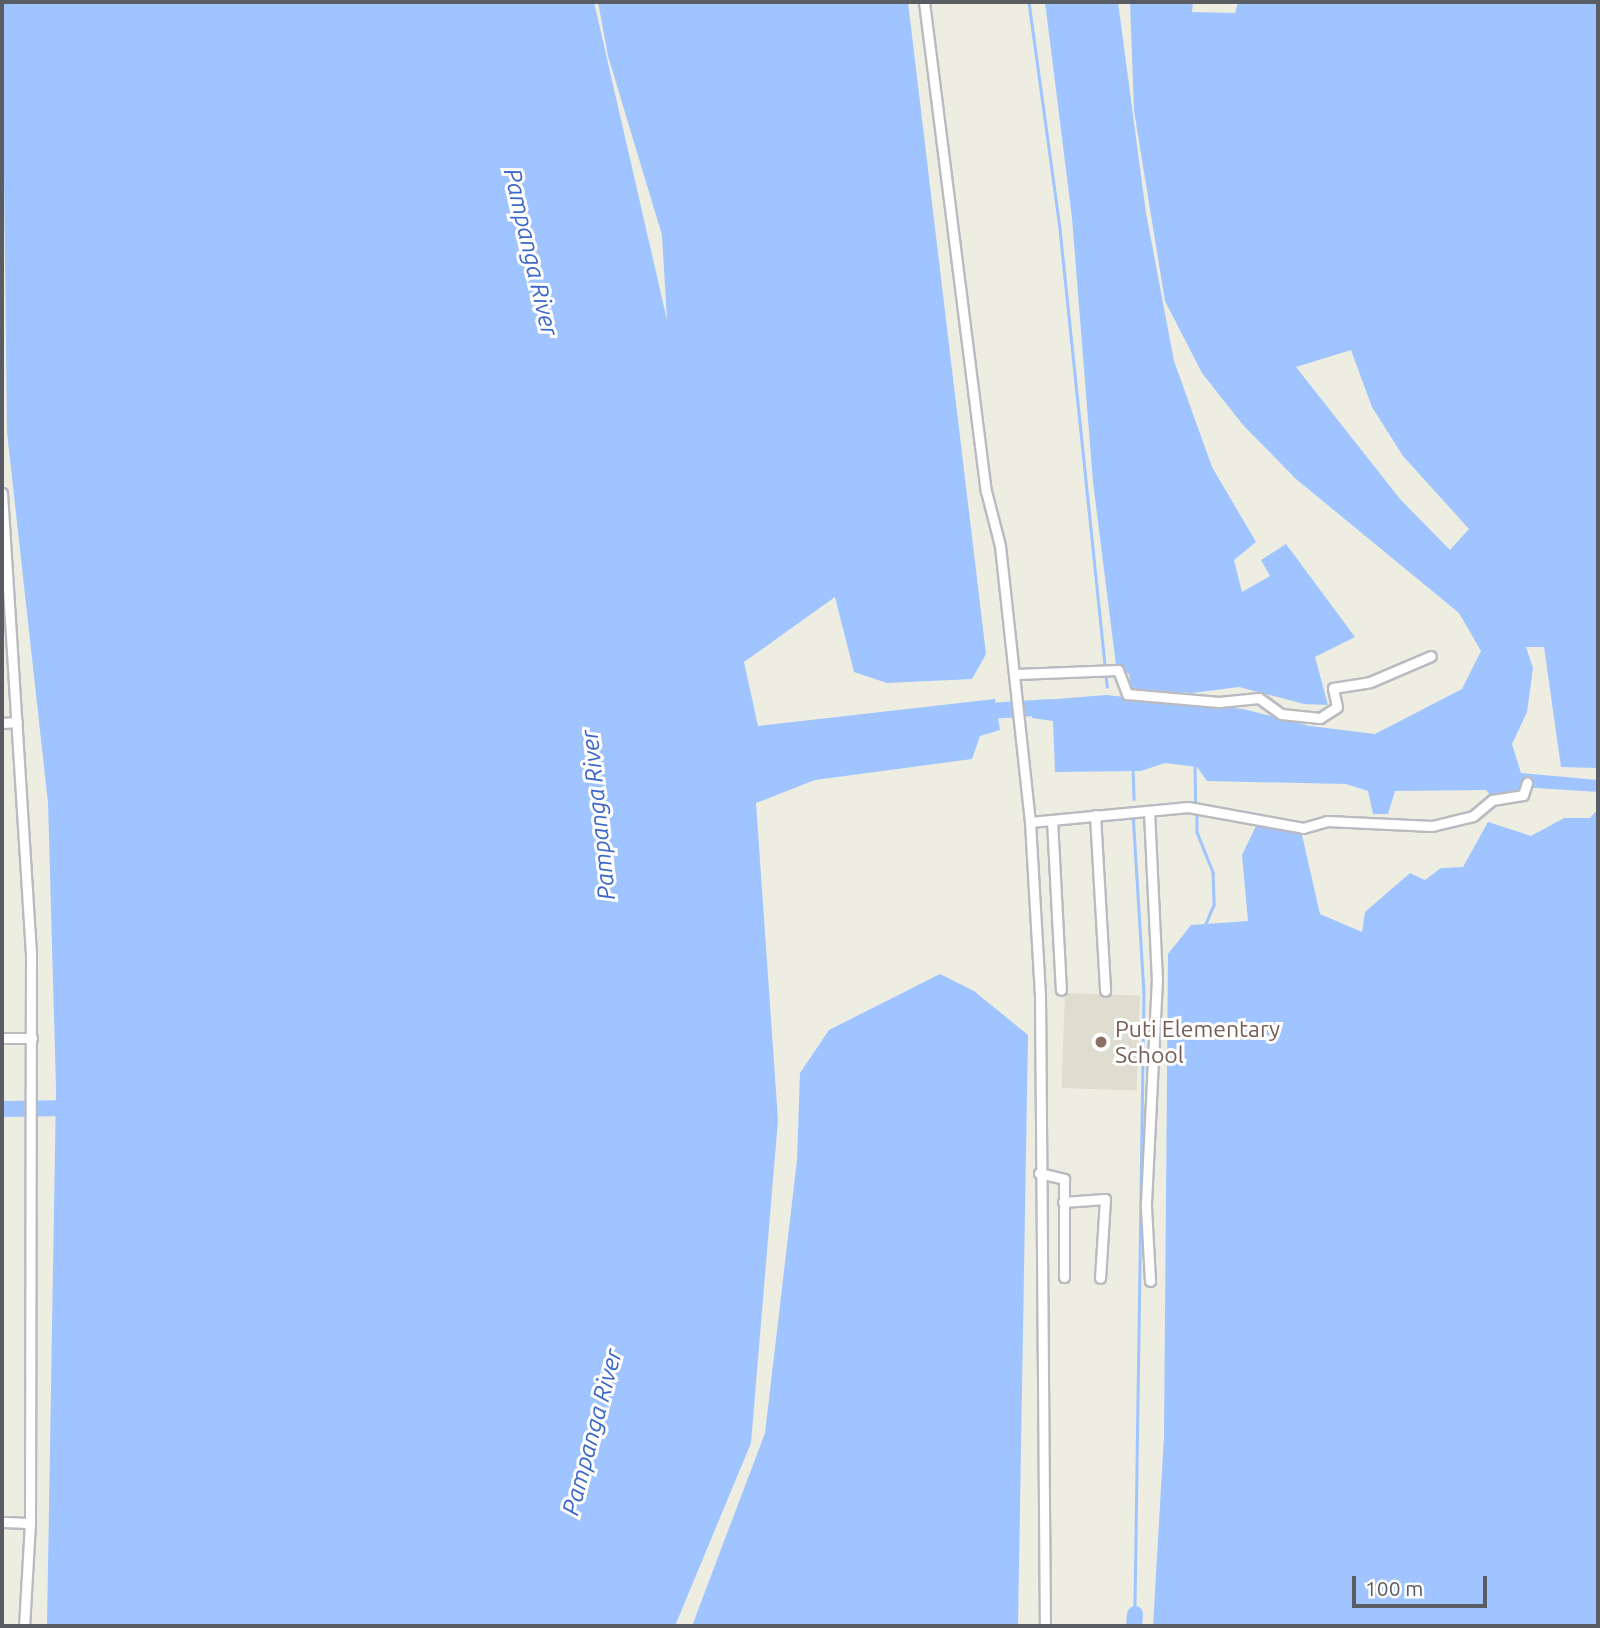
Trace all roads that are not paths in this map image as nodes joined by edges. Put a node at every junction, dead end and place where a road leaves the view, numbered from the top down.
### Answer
1 (924, 2) edge
2 (2, 493) edge
3 (1431, 656) dead end
4 (1017, 674) junction
5 (18, 722) junction
6 (2, 723) edge
7 (1527, 787) dead end
8 (1149, 811) junction
9 (1095, 815) junction
10 (1052, 820) junction
11 (1030, 821) junction
12 (1061, 990) dead end
13 (1105, 991) dead end
14 (2, 1038) edge
15 (32, 1038) junction
16 (1039, 1172) junction
17 (1063, 1202) junction
18 (1064, 1277) dead end
19 (1100, 1278) dead end
20 (1150, 1281) dead end
21 (2, 1522) edge
22 (30, 1523) junction
23 (24, 1626) edge
24 (1045, 1626) edge

1 - 4 street
2 - 5 street
3 - 4 street
4 - 11 street
5 - 6 street
5 - 15 street
7 - 8 street
8 - 9 street
8 - 20 street
9 - 10 street
9 - 13 street
10 - 11 street
10 - 12 street
11 - 16 street
14 - 15 street
15 - 22 street
16 - 17 street
16 - 24 street
17 - 18 street
17 - 19 street
21 - 22 street
22 - 23 street

